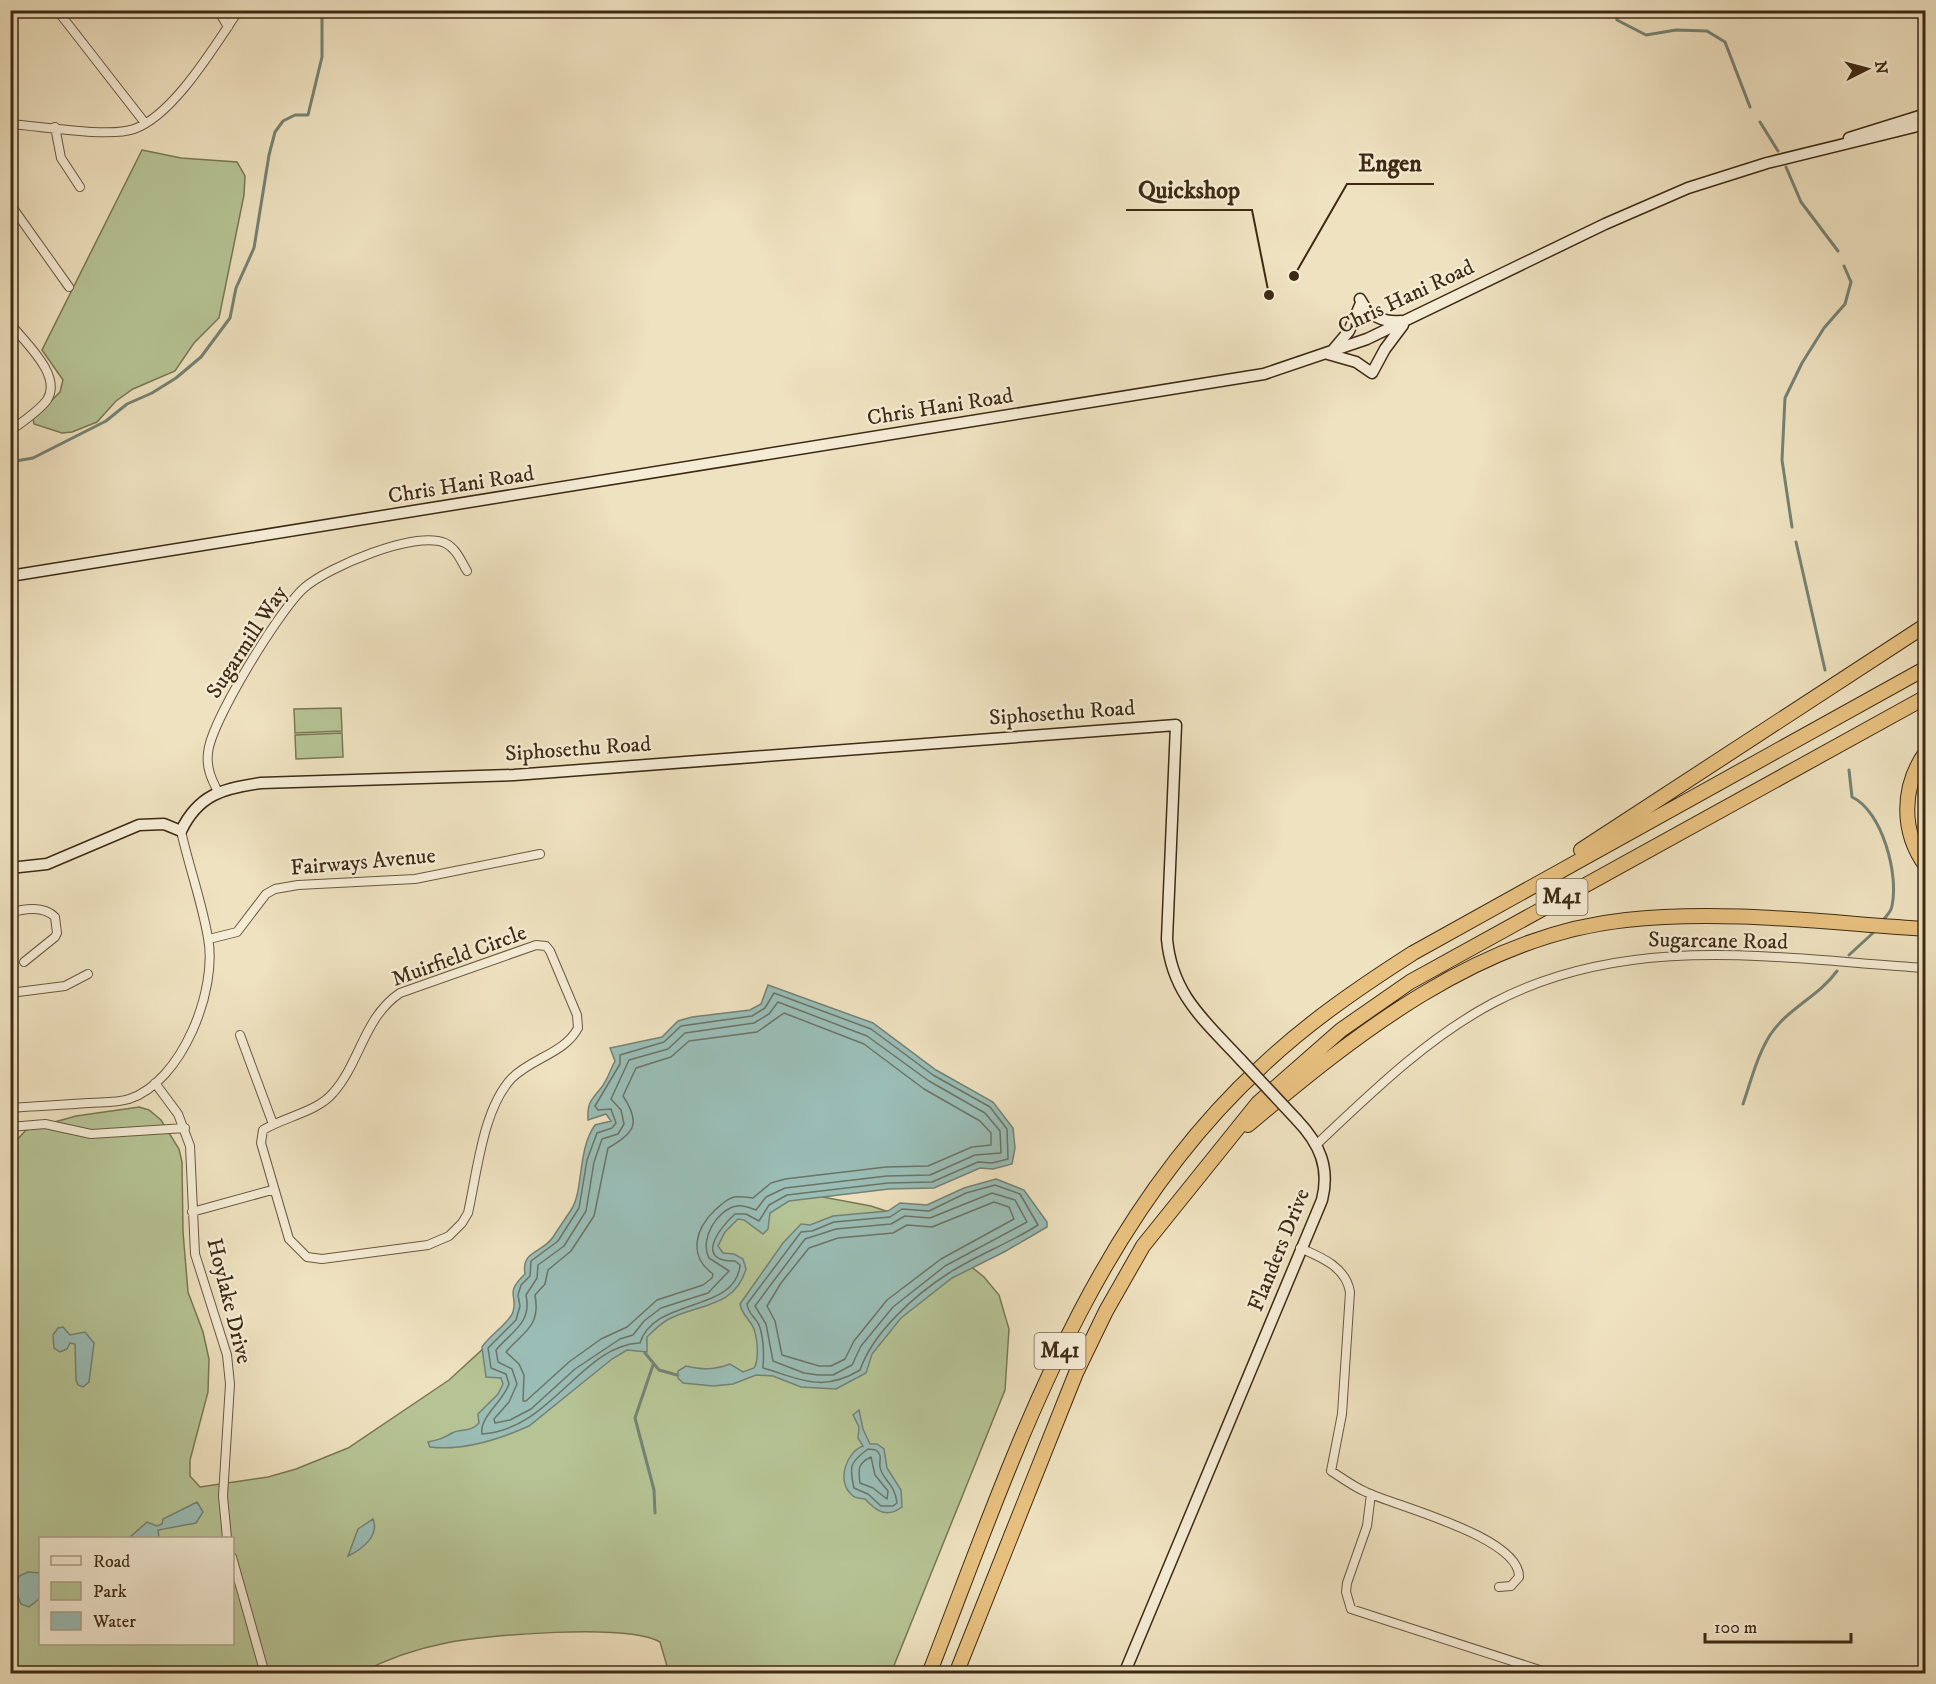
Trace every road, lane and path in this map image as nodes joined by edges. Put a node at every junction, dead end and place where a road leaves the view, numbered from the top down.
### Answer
1 (57, 10) edge
2 (218, 10) edge
3 (240, 10) edge
4 (228, 27) junction
5 (1926, 114) edge
6 (145, 123) junction
7 (1926, 123) edge
8 (10, 124) edge
9 (55, 127) junction
10 (1839, 144) junction
11 (80, 187) dead end
12 (10, 204) edge
13 (69, 287) dead end
14 (1407, 320) junction
15 (12, 328) edge
16 (1328, 354) junction
17 (10, 431) edge
18 (467, 571) dead end
19 (10, 576) edge
20 (1926, 626) edge
21 (1926, 668) edge
22 (1926, 697) edge
23 (1176, 725) joint
24 (1926, 752) edge
25 (218, 792) junction
26 (181, 831) junction
27 (540, 854) dead end
28 (1926, 866) edge
29 (10, 868) edge
30 (1515, 895) junction
31 (10, 913) edge
32 (1926, 929) edge
33 (209, 939) junction
34 (24, 962) dead end
35 (1926, 968) edge
36 (88, 974) dead end
37 (10, 993) edge
38 (240, 1035) dead end
39 (155, 1083) junction
40 (10, 1108) edge
41 (273, 1124) junction
42 (10, 1127) edge
43 (185, 1128) junction
44 (1230, 1140) junction
45 (1317, 1144) junction
46 (273, 1190) junction
47 (192, 1212) junction
48 (1300, 1248) junction
49 (1371, 1494) junction
50 (227, 1537) edge
51 (234, 1564) edge
52 (1499, 1587) dead end
53 (929, 1673) edge
54 (265, 1674) edge
55 (956, 1674) edge
56 (1124, 1674) edge
57 (1552, 1674) edge

1 - 6 street
2 - 4 street
3 - 4 street
4 - 6 street
5 - 10 main road, Chris Hani Road
6 - 9 street
7 - 10 main road, Chris Hani Road
8 - 9 street
9 - 11 street
10 - 14 main road, Chris Hani Road
12 - 13 street
14 - 16 main road, Chris Hani Road
14 - 16 main road
14 - 16 main road
15 - 17 street
16 - 19 main road, Chris Hani Road
18 - 25 street, Sugarmill Way
20 - 30 highway
21 - 30 highway, M41
22 - 44 highway, M41
23 - 25 main road, Siphosethu Road
23 - 45 main road, Flanders Drive, bridge
24 - 28 highway
25 - 26 main road, Siphosethu Road
26 - 29 main road
26 - 33 street
27 - 33 street, Fairways Avenue
30 - 53 highway, M41
31 - 34 street
32 - 44 highway
33 - 39 street
35 - 45 street, Sugarcane Road
36 - 37 street
38 - 41 street
39 - 40 street
39 - 43 street, Hoylake Drive
41 - 46 street, Muirfield Circle
41 - 46 street, Muirfield Circle
42 - 43 street
43 - 47 street, Hoylake Drive
44 - 55 highway, M41
45 - 48 main road, Flanders Drive
46 - 47 street
47 - 50 street, Hoylake Drive
48 - 49 street
48 - 56 main road, Flanders Drive
49 - 52 street
49 - 57 street
51 - 54 street

